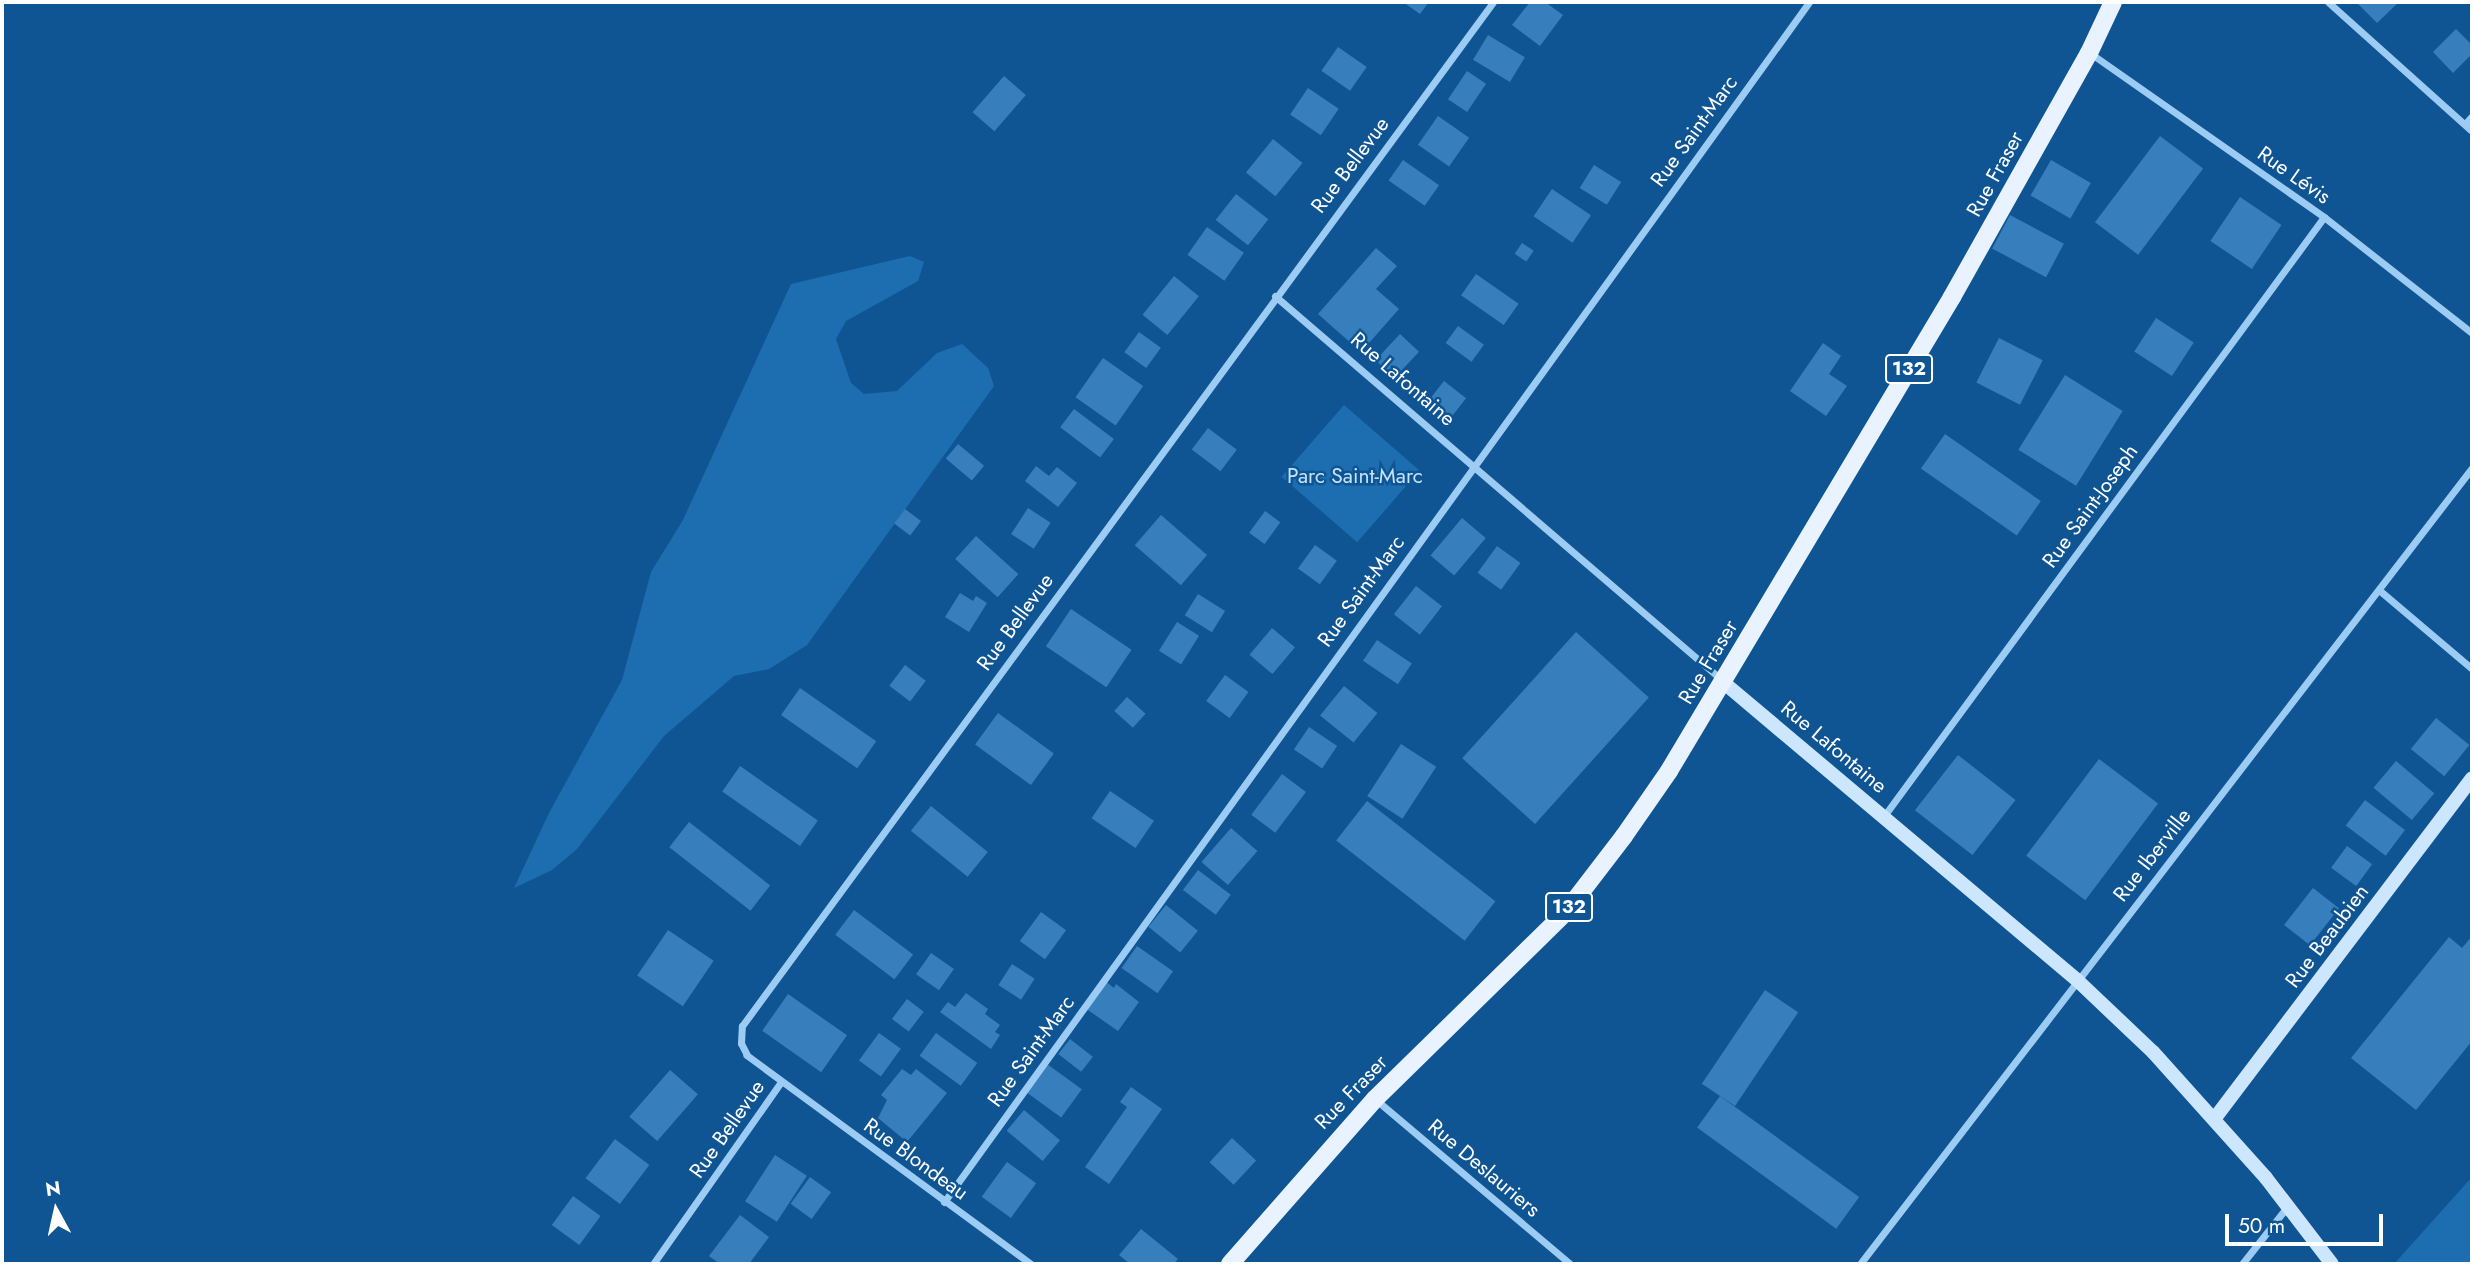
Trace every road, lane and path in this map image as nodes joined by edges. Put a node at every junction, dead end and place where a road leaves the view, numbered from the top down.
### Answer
1 (1493, 2) edge
2 (1809, 2) edge
3 (2113, 2) edge
4 (2328, 2) edge
5 (2089, 53) junction
6 (2472, 116) edge
7 (2465, 124) junction
8 (2472, 131) edge
9 (2324, 217) junction
10 (1275, 296) junction
11 (2472, 333) edge
12 (1472, 466) junction
13 (2472, 468) edge
14 (2379, 590) junction
15 (2472, 669) edge
16 (1723, 682) junction
17 (2472, 778) edge
18 (1884, 816) junction
19 (2077, 980) junction
20 (781, 1082) junction
21 (1375, 1099) junction
22 (2215, 1118) junction
23 (944, 1202) junction
24 (2287, 1207) junction
25 (653, 1264) edge
26 (1031, 1264) edge
27 (1230, 1264) edge
28 (1570, 1264) edge
29 (1860, 1264) edge
30 (2242, 1264) edge
31 (2332, 1264) edge

1 - 10 street, Rue Bellevue
2 - 12 street, Rue Saint-Marc
3 - 5 main road, Rue Fraser / 132
4 - 7 street
5 - 9 street, Rue Lévis
5 - 16 main road, Rue Fraser / 132
6 - 7 street
7 - 8 street
9 - 11 street, Rue Lévis
9 - 18 street, Rue Saint-Joseph
10 - 12 street, Rue Lafontaine
10 - 20 street, Rue Bellevue
12 - 16 street, Rue Lafontaine
12 - 23 street, Rue Saint-Marc
13 - 14 street, Rue Iberville
14 - 15 street
14 - 19 street, Rue Iberville
16 - 18 main road, Rue Lafontaine
16 - 21 main road, Rue Fraser / 132
17 - 22 main road, Rue Beaubien
18 - 19 main road, Rue Lafontaine
19 - 22 main road, Rue Lafontaine
19 - 29 street, Rue Iberville
20 - 23 street, Rue Blondeau
20 - 25 street, Rue Bellevue
21 - 27 main road, Rue Fraser / 132
21 - 28 street, Rue Deslauriers
22 - 24 main road, Rue Lafontaine
23 - 26 street, Rue Blondeau
24 - 30 street
24 - 31 main road, Rue Lafontaine

